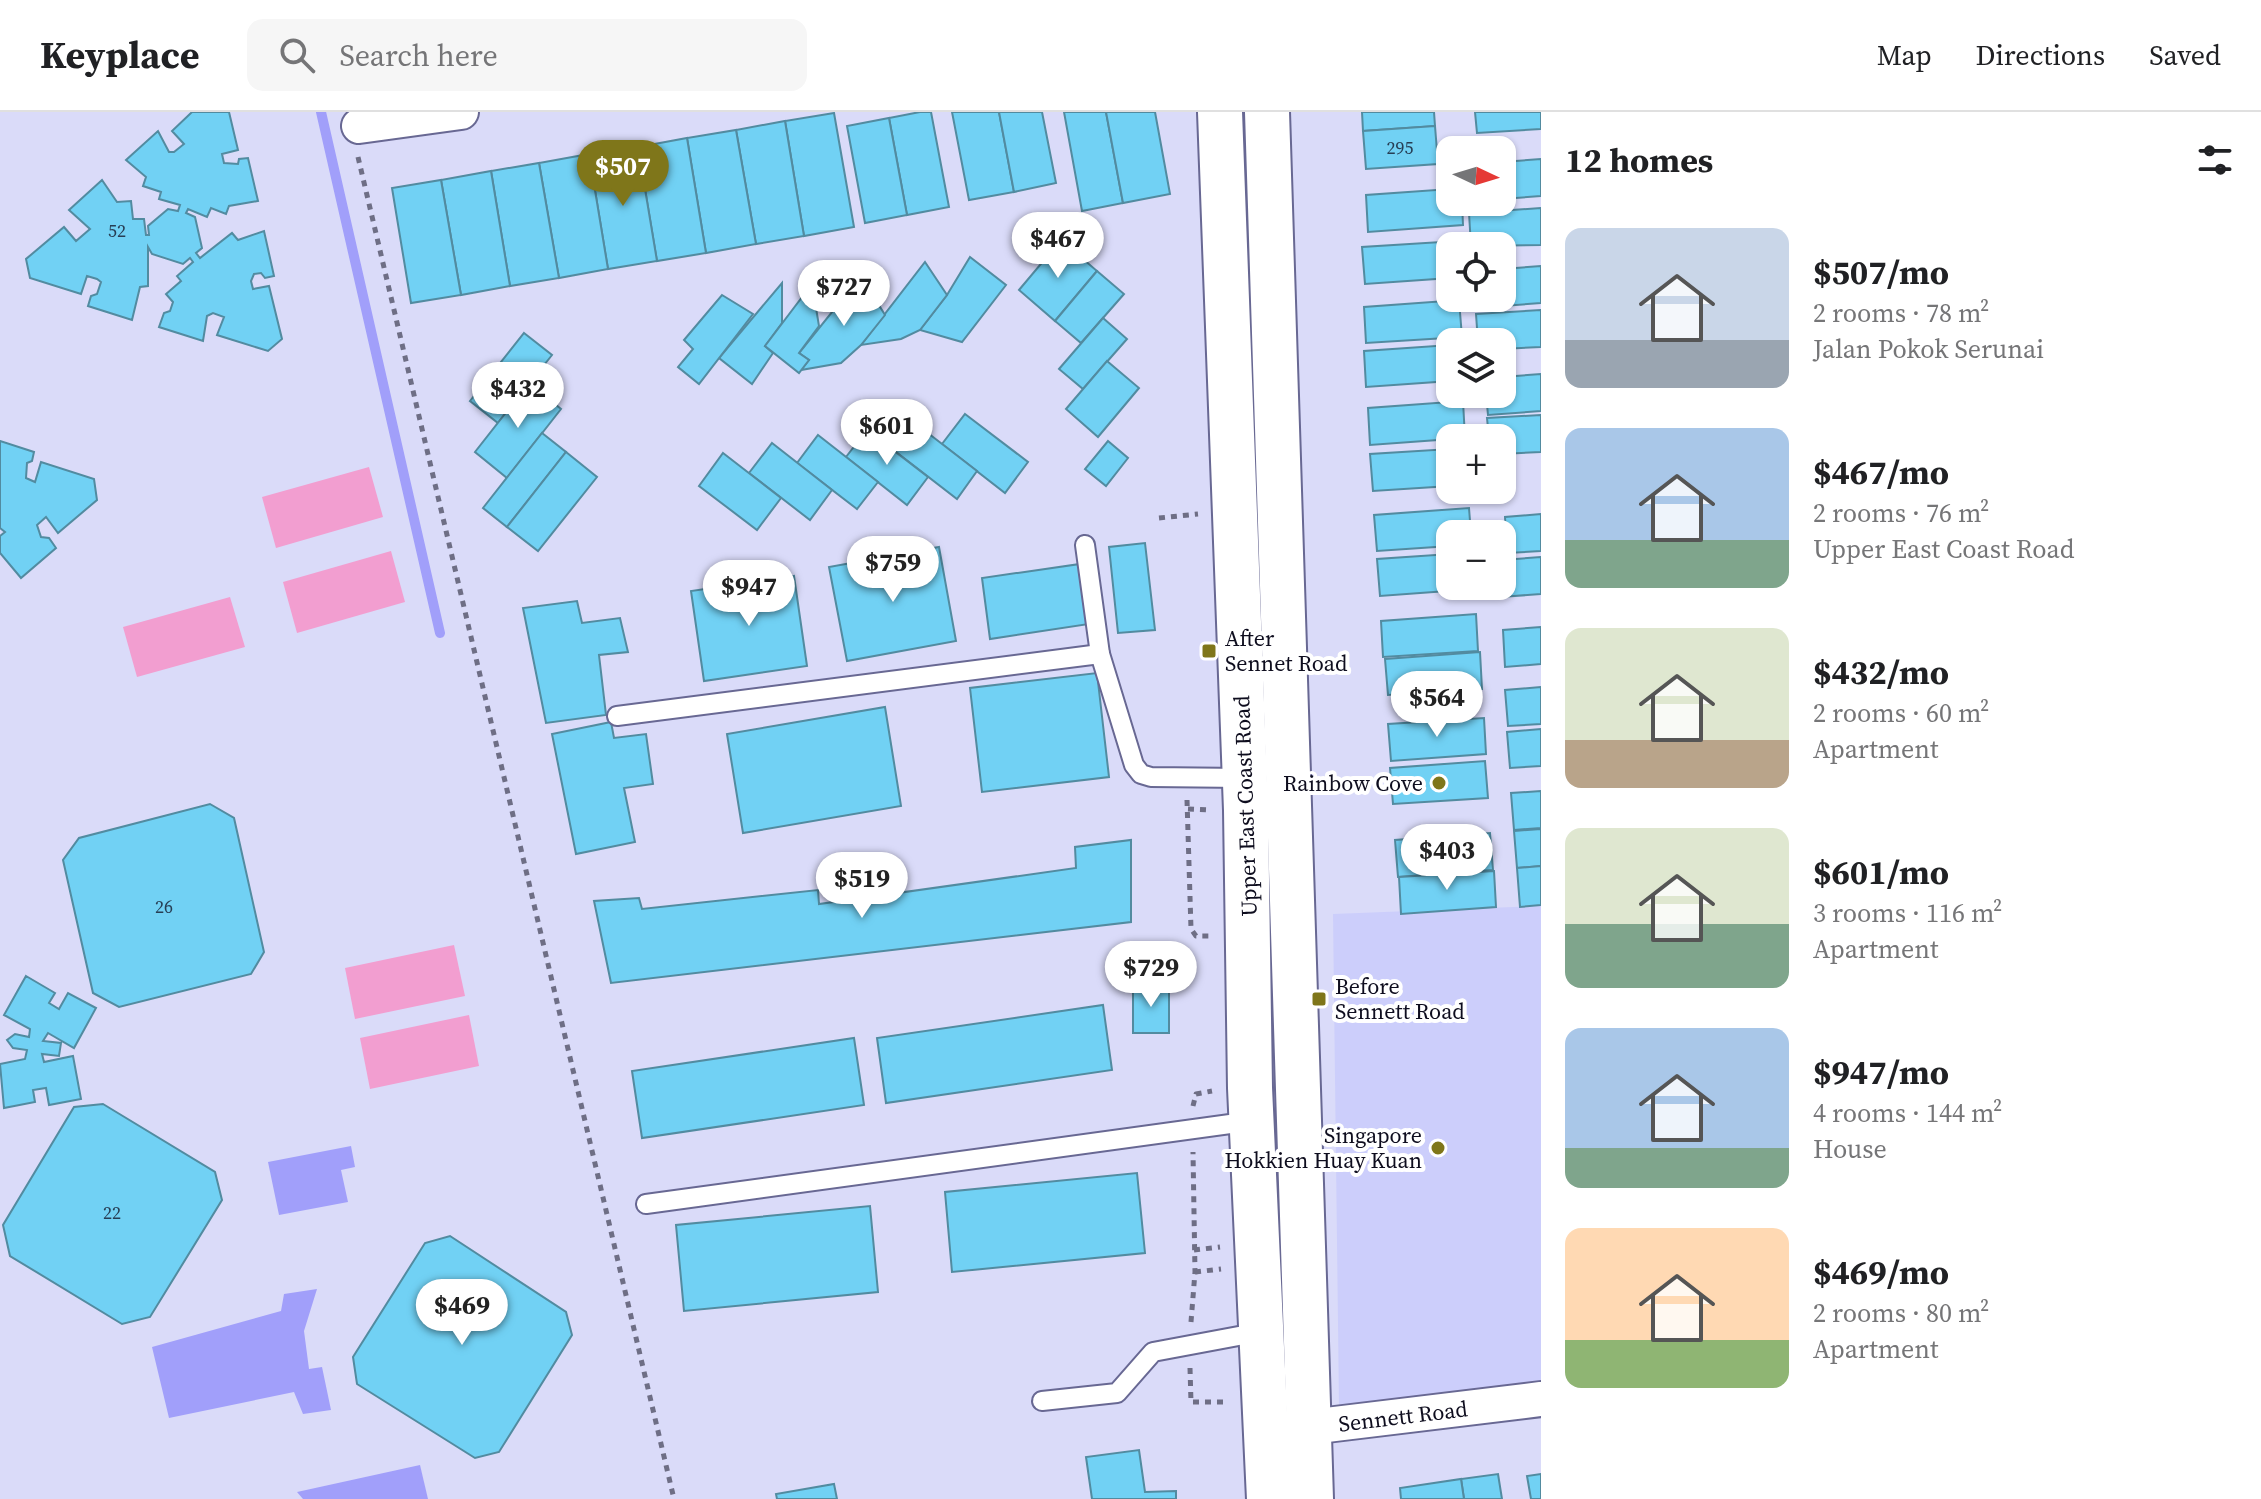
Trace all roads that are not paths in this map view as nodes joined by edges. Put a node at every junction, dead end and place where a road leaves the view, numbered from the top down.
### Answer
1 (461, 112) edge
2 (1220, 112) edge
3 (1267, 112) edge
4 (357, 135) road end
5 (1085, 545) dead end
6 (1100, 654) junction
7 (617, 716) dead end
8 (1245, 778) junction
9 (1251, 1104) junction
10 (646, 1204) dead end
11 (1260, 1332) junction
12 (1541, 1399) edge
13 (1042, 1401) dead end
14 (1264, 1417) junction
15 (1308, 1428) junction
16 (1269, 1499) edge
17 (1311, 1499) edge

1 - 4 street
2 - 8 main road, Upper East Coast Road
3 - 15 main road, Upper East Coast Road
5 - 6 lane
6 - 7 lane
6 - 8 lane
8 - 9 main road, Upper East Coast Road
9 - 10 lane
9 - 11 main road, Upper East Coast Road
11 - 13 lane
11 - 14 main road, Upper East Coast Road
12 - 15 street, Sennett Road
14 - 15 street, Sennett Road
14 - 16 main road, Upper East Coast Road
15 - 17 main road, Upper East Coast Road

